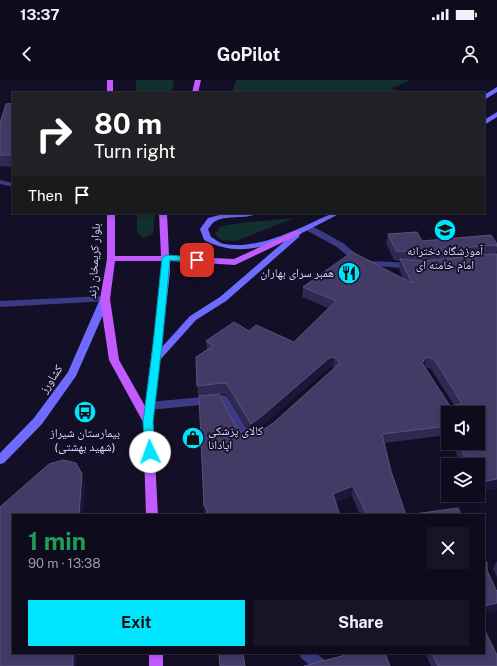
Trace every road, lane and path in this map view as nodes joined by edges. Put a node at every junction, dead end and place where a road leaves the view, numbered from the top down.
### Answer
1 (110, 80) edge
2 (198, 80) edge
3 (497, 89) edge
4 (110, 92) edge
5 (195, 92) edge
6 (485, 97) edge
7 (497, 114) edge
8 (485, 122) edge
9 (0, 182) edge
10 (12, 185) edge
11 (111, 214) edge
12 (163, 214) edge
13 (245, 214) edge
14 (335, 214) edge
15 (309, 228) junction
16 (298, 233) junction
17 (166, 258) junction
18 (111, 259) junction
19 (421, 266) edge
20 (105, 299) junction
21 (0, 304) edge
22 (156, 360) junction
23 (150, 406) junction
24 (148, 422) junction
25 (261, 434) edge
26 (0, 460) edge
27 (152, 514) edge
28 (156, 654) edge
29 (307, 654) edge
30 (156, 666) edge
31 (321, 666) edge

1 - 4 main road
2 - 5 main road
3 - 6 main road
7 - 8 main road
9 - 10 street
11 - 18 main road, بلوار کریمخان زند
12 - 17 main road, بلوار کریمخان زند
13 - 16 main road
14 - 15 main road
15 - 16 main road
15 - 19 street
16 - 17 main road
16 - 22 main road
17 - 18 main road
17 - 22 main road, بلوار کریمخان زند
18 - 20 main road, بلوار کریمخان زند
20 - 21 street
20 - 24 main road, بلوار کریمخان زند
20 - 26 main road, کشاورز
22 - 23 main road, بلوار کریمخان زند
23 - 24 main road, بلوار کریمخان زند
23 - 25 street
24 - 27 main road, بلوار کریمخان زند
28 - 30 main road
29 - 31 street

